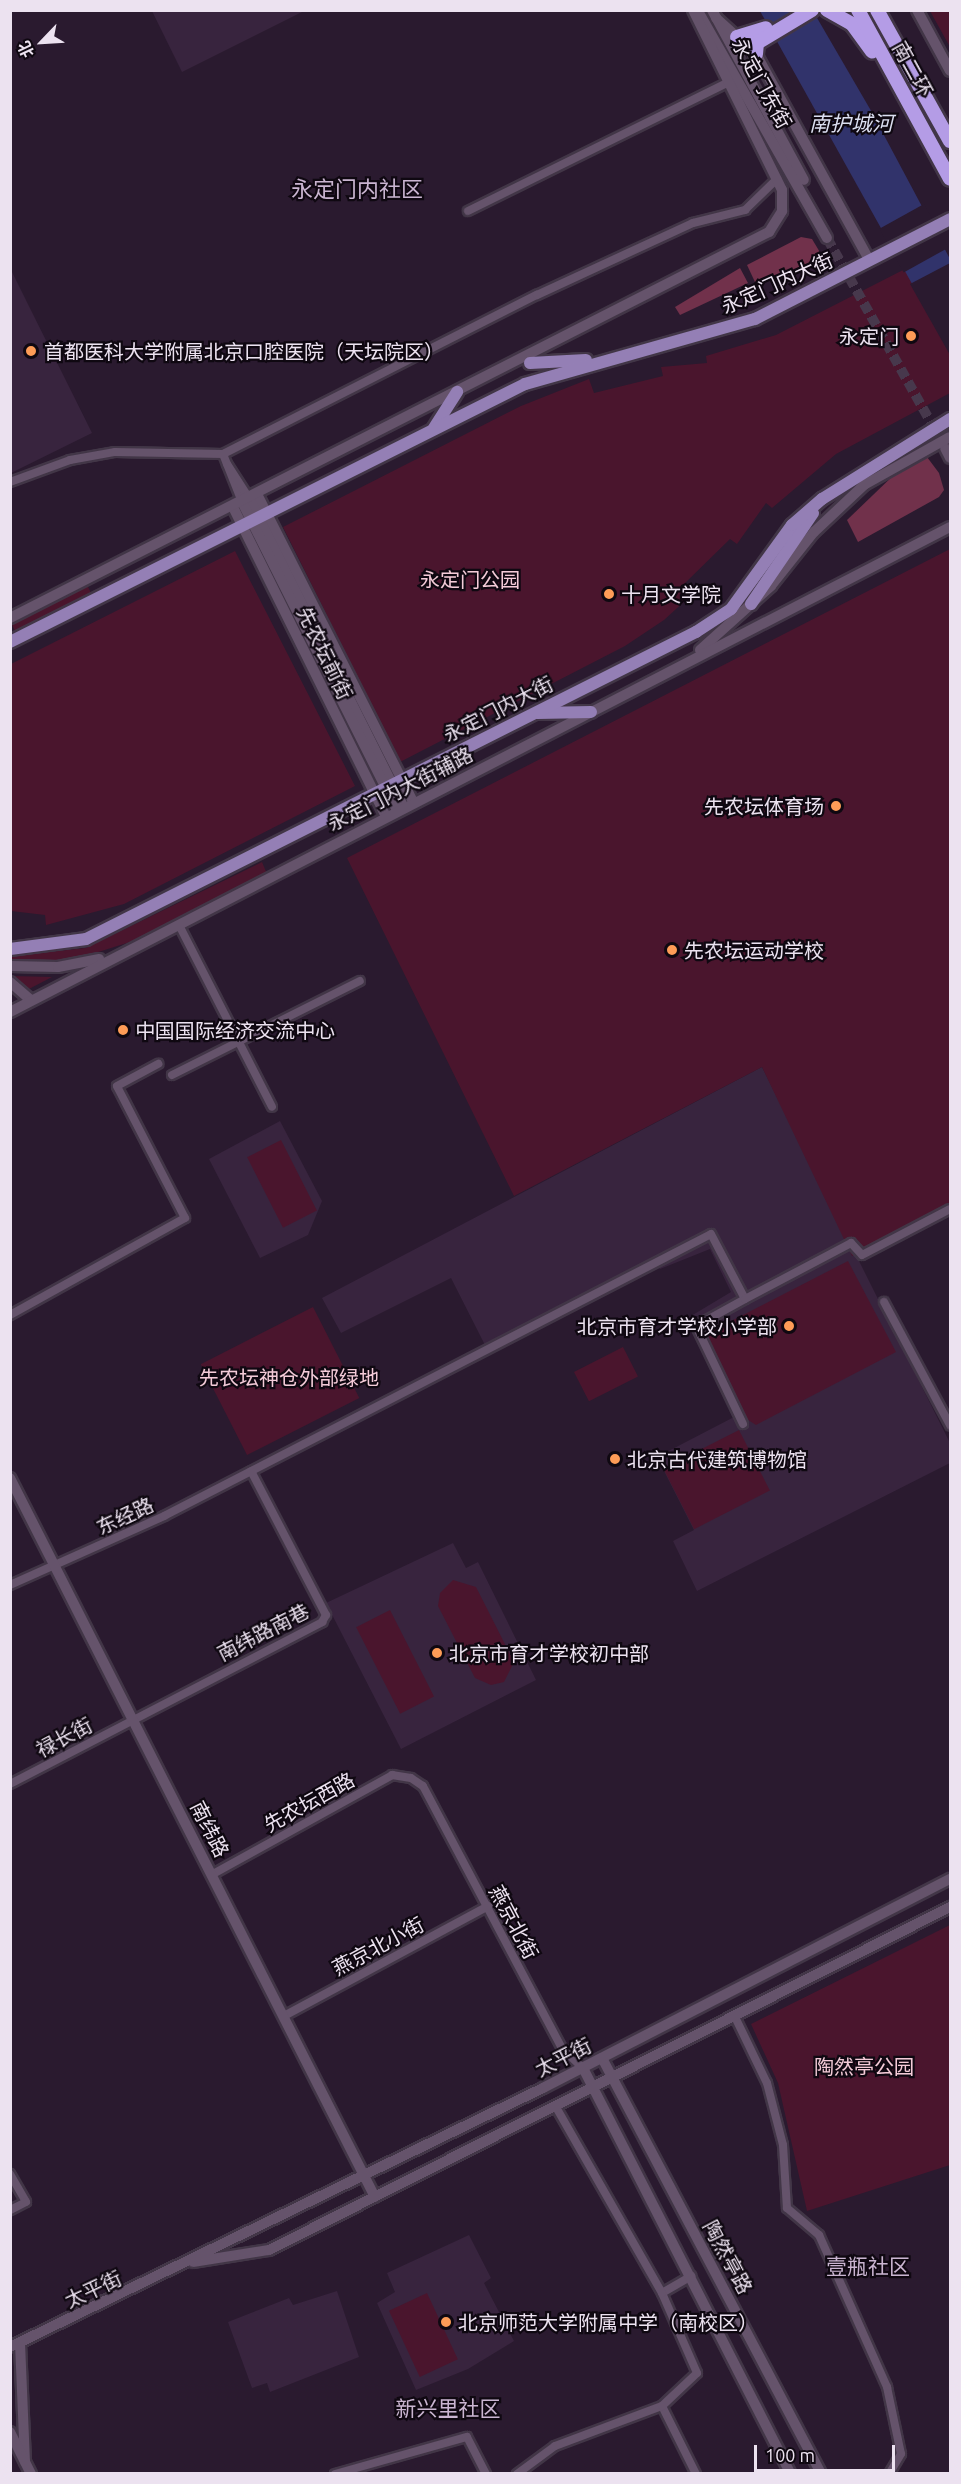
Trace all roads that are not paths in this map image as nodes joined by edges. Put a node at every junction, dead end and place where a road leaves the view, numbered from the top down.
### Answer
1 (693, 10) edge
2 (698, 10) edge
3 (796, 10) edge
4 (812, 10) edge
5 (858, 10) edge
6 (879, 10) edge
7 (917, 10) edge
8 (830, 11) edge
9 (714, 14) edge
10 (737, 37) joint
11 (755, 44) junction
12 (951, 71) edge
13 (727, 83) junction
14 (900, 85) junction
15 (951, 141) edge
16 (777, 179) junction
17 (950, 179) edge
18 (468, 211) dead end
19 (951, 219) edge
20 (875, 258) junction
21 (599, 360) junction
22 (530, 363) joint
23 (492, 376) junction
24 (457, 392) junction
25 (951, 419) edge
26 (433, 429) junction
27 (951, 437) edge
28 (223, 454) junction
29 (10, 482) edge
30 (822, 499) junction
31 (245, 500) junction
32 (254, 518) junction
33 (951, 528) edge
34 (751, 604) junction
35 (10, 618) edge
36 (10, 642) edge
37 (689, 660) junction
38 (591, 712) junction
39 (532, 713) junction
40 (389, 786) junction
41 (405, 806) junction
42 (386, 816) junction
43 (178, 925) junction
44 (10, 949) edge
45 (127, 950) junction
46 (10, 966) edge
47 (360, 981) dead end
48 (10, 982) edge
49 (31, 1000) junction
50 (10, 1012) edge
51 (239, 1041) junction
52 (158, 1064) dead end
53 (172, 1075) dead end
54 (272, 1107) dead end
55 (951, 1209) edge
56 (745, 1299) junction
57 (884, 1302) dead end
58 (10, 1315) edge
59 (744, 1424) dead end
60 (951, 1425) edge
61 (252, 1471) junction
62 (10, 1478) edge
63 (55, 1566) junction
64 (10, 1585) edge
65 (133, 1719) junction
66 (10, 1784) edge
67 (423, 1786) joint
68 (213, 1874) junction
69 (951, 1879) edge
70 (488, 1906) junction
71 (951, 1907) edge
72 (284, 2016) junction
73 (736, 2019) junction
74 (602, 2058) junction
75 (583, 2068) junction
76 (614, 2080) junction
77 (595, 2090) junction
78 (557, 2109) junction
79 (10, 2174) edge
80 (364, 2175) junction
81 (375, 2197) junction
82 (10, 2210) edge
83 (190, 2262) junction
84 (692, 2276) junction
85 (662, 2293) junction
86 (15, 2345) edge
87 (662, 2406) junction
88 (10, 2432) edge
89 (25, 2462) junction
90 (360, 2465) junction
91 (31, 2474) edge
92 (335, 2474) edge
93 (364, 2474) edge
94 (486, 2474) edge
95 (517, 2474) edge
96 (696, 2474) edge
97 (791, 2474) edge
98 (821, 2474) edge
99 (889, 2474) edge

1 - 13 street
2 - 9 street, 永定门东街
3 - 11 highway
4 - 11 highway
5 - 14 highway, 南二环
6 - 15 highway, 南二环
7 - 12 street
8 - 14 highway
9 - 10 street
10 - 11 highway
11 - 20 street
13 - 16 street
13 - 18 street
14 - 17 highway, 南二环
16 - 23 street
16 - 28 street
19 - 20 main road, 永定门内大街
20 - 21 main road, 永定门内大街
21 - 22 main road
21 - 26 main road, 永定门内大街
22 - 23 street
23 - 24 street
24 - 26 main road
24 - 31 street
25 - 30 main road, 永定门内大街
26 - 32 main road, 永定门内大街
27 - 34 street
28 - 29 street
28 - 31 street
30 - 34 main road
30 - 39 main road, 永定门内大街
31 - 32 street, 先农坛前街
31 - 32 street
31 - 35 street
32 - 36 main road, 永定门内大街
32 - 40 street, 先农坛前街
32 - 40 street, 先农坛前街
33 - 37 street
34 - 37 street
37 - 38 street, 永定门内大街辅路
38 - 39 main road
38 - 41 street, 永定门内大街辅路
39 - 40 main road, 永定门内大街
40 - 41 street, 先农坛前街
40 - 41 street, 先农坛前街
40 - 42 street, 先农坛前街
40 - 44 main road, 永定门内大街
41 - 42 street, 永定门内大街辅路
42 - 43 street, 永定门内大街辅路
43 - 45 street, 永定门内大街辅路
43 - 51 street
45 - 46 street
45 - 49 street
47 - 51 street
48 - 49 street
49 - 50 street
51 - 53 street
51 - 54 street
52 - 58 street
55 - 56 street
56 - 59 street
56 - 61 street, 东经路
57 - 60 street
61 - 63 street, 东经路
61 - 65 street, 南纬路南巷
62 - 63 street, 南纬路
63 - 64 street, 东经路
63 - 65 street, 南纬路
65 - 66 street, 禄长街
65 - 68 street, 南纬路
67 - 68 street, 先农坛西路
67 - 70 street, 燕京北街
68 - 72 street, 南纬路
69 - 74 street, 太平街
70 - 72 street, 燕京北小街
70 - 75 street, 燕京北街
71 - 73 street, 太平街
72 - 80 street, 南纬路
73 - 76 street, 太平街
73 - 99 street
74 - 75 street, 太平街
74 - 76 street, 陶然亭路
75 - 77 street, 陶然亭路
75 - 80 street, 太平街
76 - 77 street, 太平街
76 - 98 street, 陶然亭路
77 - 78 street, 太平街
77 - 84 street, 陶然亭路
78 - 81 street, 太平街
78 - 85 street
79 - 82 street
80 - 81 street, 南纬路
80 - 83 street, 太平街
81 - 83 street, 太平街
83 - 86 street, 太平街
84 - 85 street
84 - 97 street, 陶然亭路
85 - 87 street
86 - 89 street
87 - 95 street
87 - 96 street
88 - 89 street
89 - 91 street
90 - 92 street
90 - 93 street
90 - 94 street

